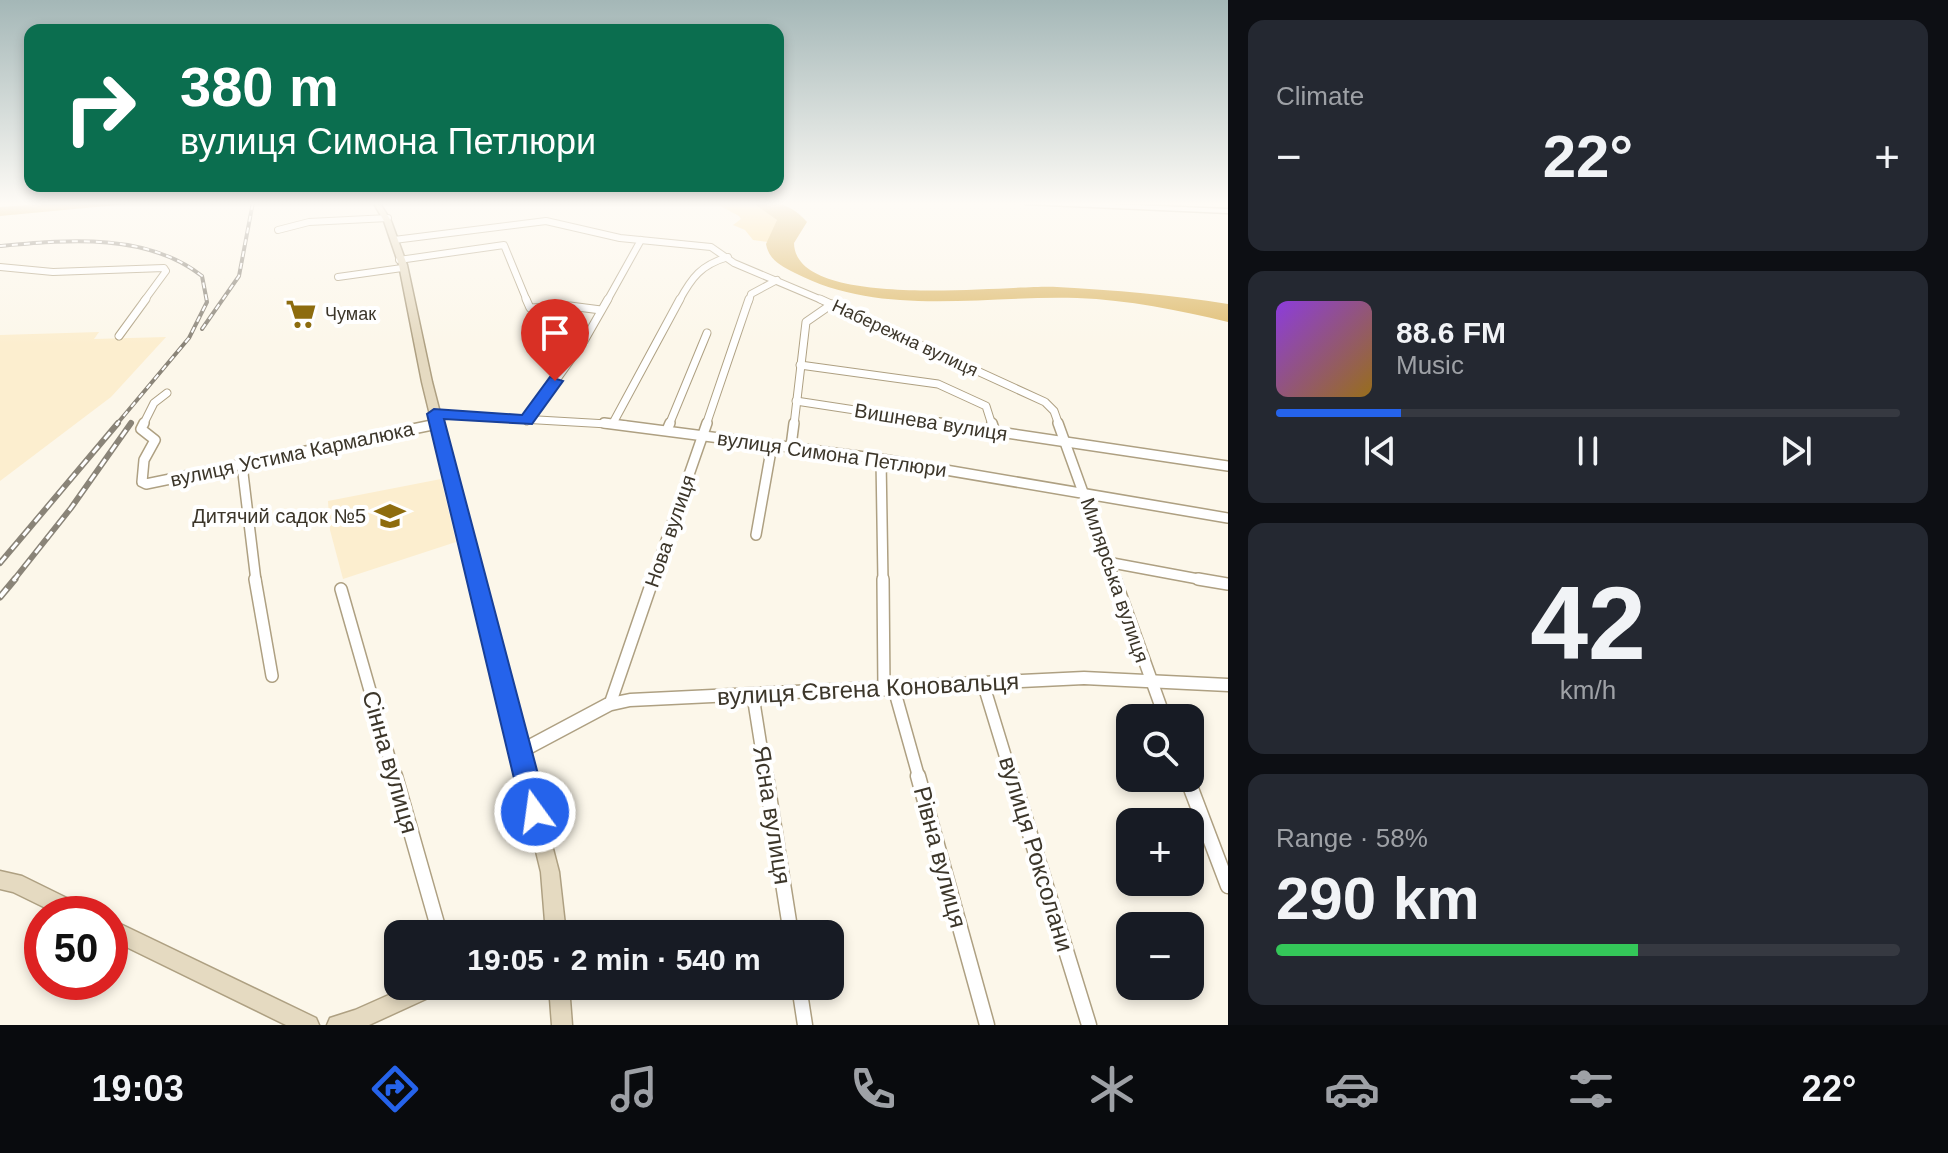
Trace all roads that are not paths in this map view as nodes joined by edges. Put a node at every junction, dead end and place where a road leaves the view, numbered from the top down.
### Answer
1 (396, 250) edge
2 (478, 250) edge
3 (506, 250) edge
4 (635, 250) edge
5 (714, 250) edge
6 (726, 255) junction
7 (400, 264) junction
8 (0, 267) edge
9 (338, 277) dead end
10 (777, 280) junction
11 (832, 304) junction
12 (601, 310) junction
13 (707, 333) dead end
14 (119, 336) dead end
15 (800, 365) junction
16 (167, 393) dead end
17 (796, 401) junction
18 (436, 419) junction
19 (527, 421) junction
20 (613, 423) junction
21 (667, 430) junction
22 (995, 432) junction
23 (704, 436) junction
24 (1066, 443) junction
25 (772, 445) junction
26 (791, 446) junction
27 (881, 459) junction
28 (242, 465) junction
29 (1228, 466) edge
30 (1085, 494) junction
31 (1228, 518) edge
32 (756, 535) dead end
33 (1107, 562) junction
34 (1228, 584) edge
35 (341, 589) dead end
36 (272, 676) dead end
37 (1150, 679) junction
38 (983, 683) junction
39 (1228, 685) edge
40 (889, 689) junction
41 (753, 696) junction
42 (610, 704) junction
43 (1160, 704) edge
44 (520, 752) junction
45 (1192, 792) edge
46 (0, 880) edge
47 (1228, 886) edge
48 (41, 896) edge
49 (436, 920) edge
50 (552, 920) edge
51 (789, 920) edge
52 (128, 938) edge
53 (401, 1000) edge
54 (560, 1000) edge
55 (801, 1000) edge
56 (309, 1025) edge
57 (337, 1025) edge
58 (562, 1025) edge
59 (805, 1025) edge
60 (987, 1025) edge
61 (1089, 1025) edge

1 - 7 main road
2 - 7 street
3 - 12 street
4 - 12 street
5 - 6 street, Набережна вулиця
6 - 10 street, Набережна вулиця
6 - 20 street
7 - 9 street
7 - 18 main road
8 - 14 street
10 - 11 street, Набережна вулиця
10 - 23 street, Нова вулиця
11 - 15 street
11 - 24 street, Набережна вулиця
12 - 19 street
13 - 21 street
15 - 17 street
15 - 22 street
16 - 28 street, вулиця Устима Кармалюка
17 - 22 street, Вишнева вулиця
17 - 26 street
18 - 19 street, вулиця Симона Петлюри
18 - 28 street, вулиця Устима Кармалюка
18 - 44 main road
19 - 20 street, вулиця Симона Петлюри
20 - 21 street, вулиця Симона Петлюри
21 - 23 street, вулиця Симона Петлюри
22 - 24 street, Вишнева вулиця
23 - 25 street, вулиця Симона Петлюри
23 - 42 street, Нова вулиця
24 - 29 street, Вишнева вулиця
24 - 30 street, Милярська вулиця
25 - 26 street, вулиця Симона Петлюри
25 - 32 street
26 - 27 street, вулиця Симона Петлюри
27 - 30 street, вулиця Симона Петлюри
27 - 40 street, Рівна вулиця
28 - 36 street
30 - 31 street, вулиця Симона Петлюри
30 - 33 street, Милярська вулиця
33 - 34 street
33 - 37 street, Милярська вулиця
35 - 49 street, Сінна вулиця
37 - 38 street, вулиця Євгена Коновальця
37 - 39 street, вулиця Євгена Коновальця
37 - 43 street, Милярська вулиця
38 - 40 street, вулиця Євгена Коновальця
38 - 61 street, вулиця Роксолани
40 - 41 street, вулиця Євгена Коновальця
40 - 60 street, Рівна вулиця
41 - 42 street, вулиця Євгена Коновальця
41 - 51 street, Ясна вулиця
42 - 44 street, вулиця Євгена Коновальця
44 - 50 main road
45 - 47 street
46 - 48 main road
52 - 56 main road
53 - 57 main road
54 - 58 main road
55 - 59 street

